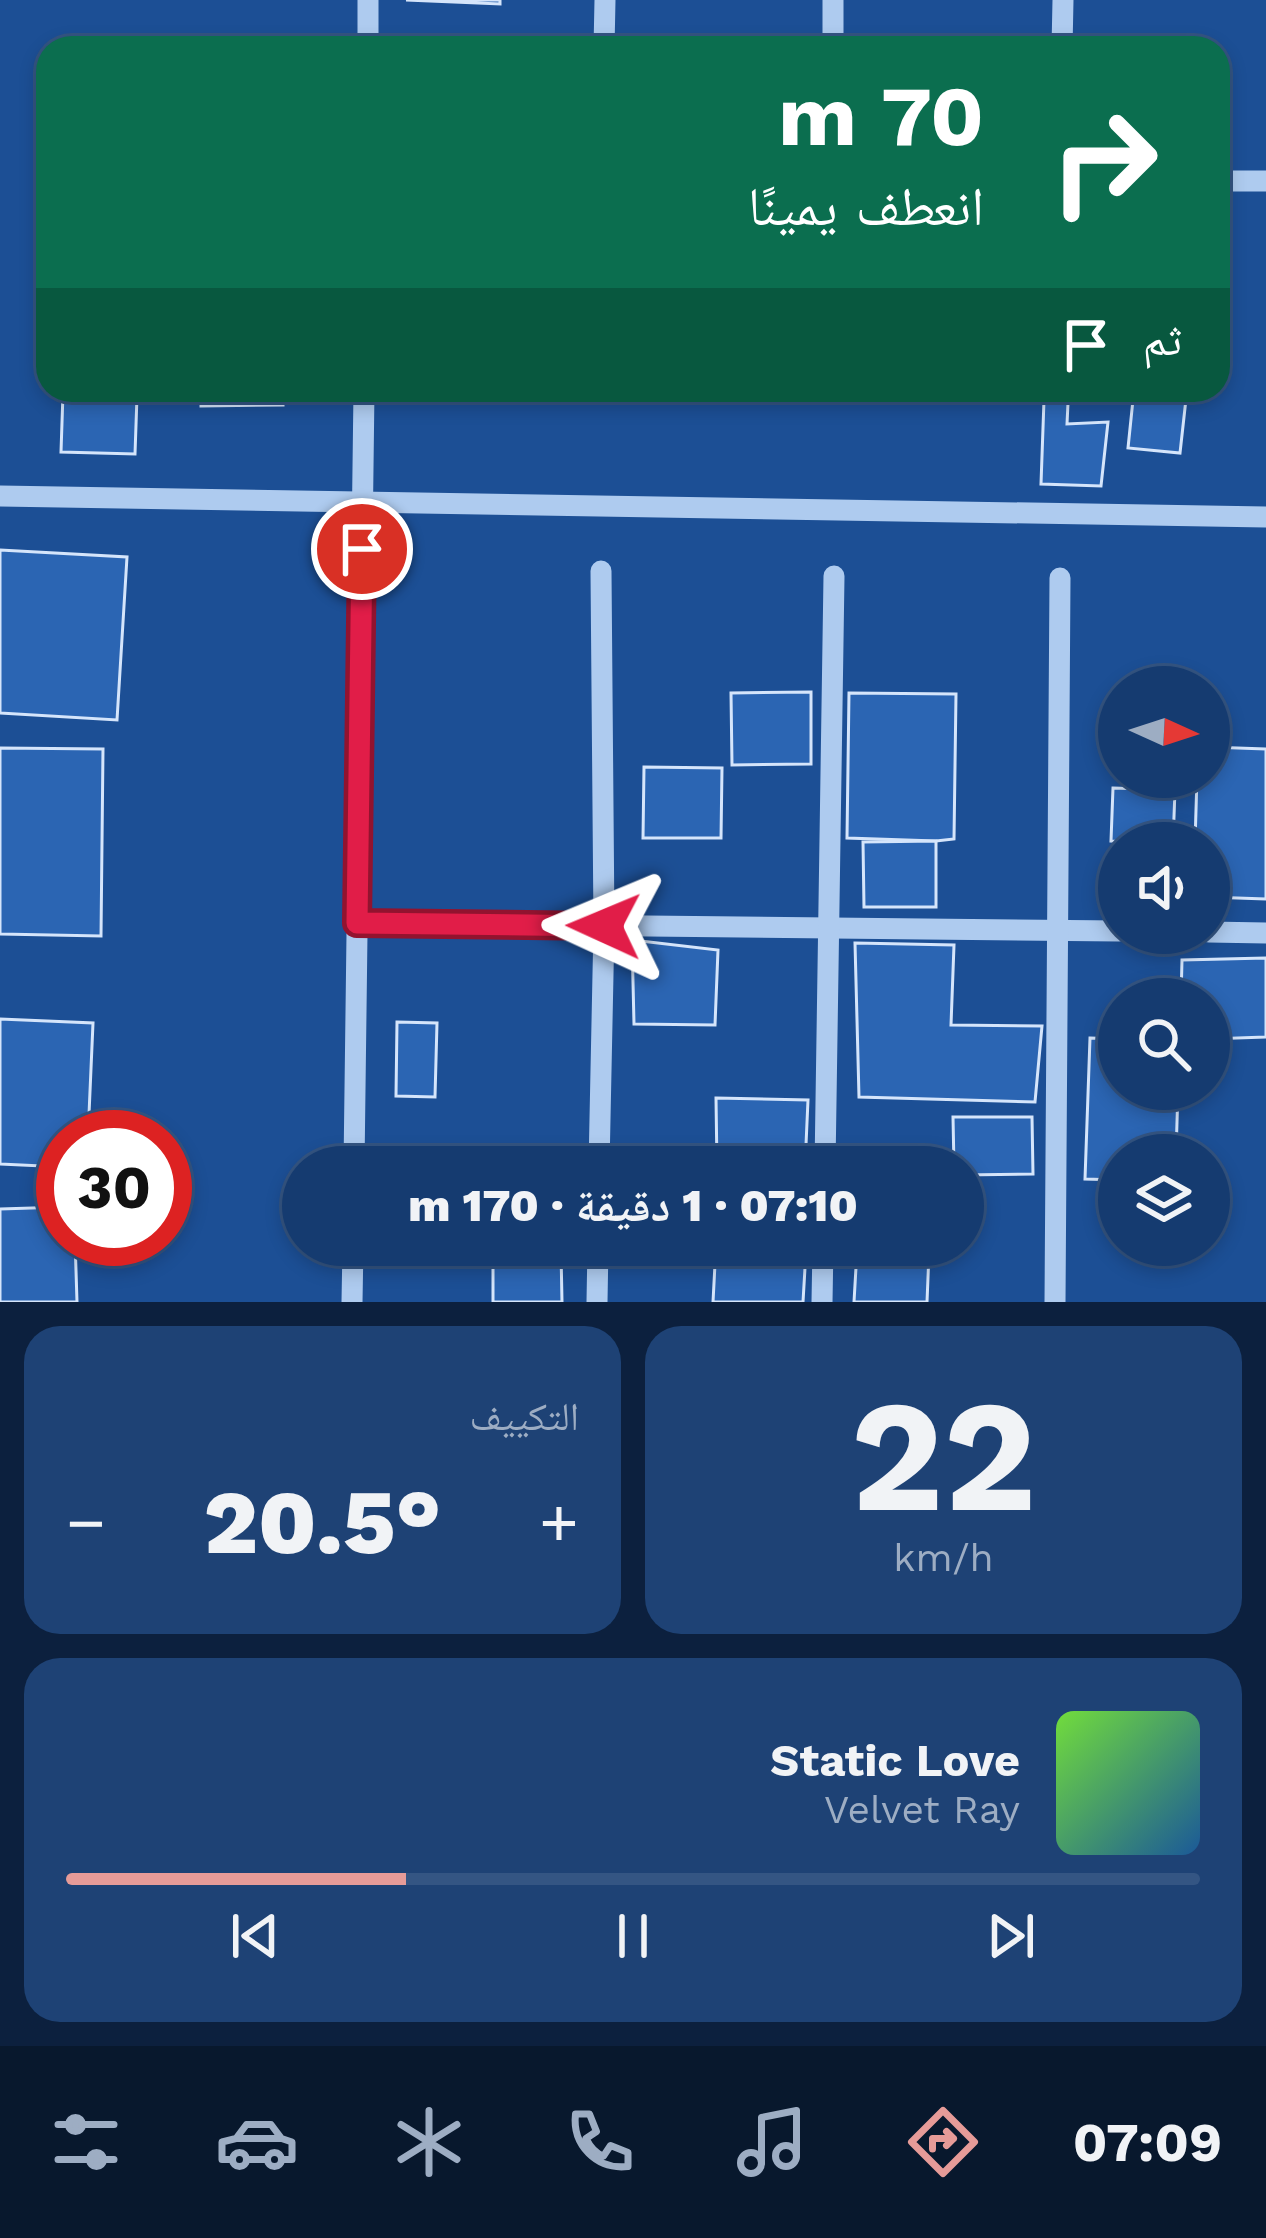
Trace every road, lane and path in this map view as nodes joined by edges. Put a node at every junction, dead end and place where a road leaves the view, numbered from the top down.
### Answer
1 (368, 0) edge
2 (605, 0) edge
3 (833, 0) edge
4 (1063, 0) edge
5 (368, 36) edge
6 (604, 36) edge
7 (833, 36) edge
8 (1062, 36) edge
9 (1230, 181) edge
10 (1266, 181) edge
11 (364, 402) edge
12 (0, 496) edge
13 (363, 502) junction
14 (1266, 517) edge
15 (601, 572) dead end
16 (833, 576) dead end
17 (1060, 578) dead end
18 (357, 923) junction
19 (604, 926) junction
20 (830, 928) junction
21 (1057, 930) junction
22 (1098, 931) edge
23 (1230, 932) edge
24 (1266, 933) edge
25 (354, 1146) edge
26 (599, 1146) edge
27 (825, 1146) edge
28 (353, 1266) edge
29 (598, 1266) edge
30 (823, 1266) edge
31 (352, 1302) edge
32 (597, 1302) edge
33 (822, 1302) edge
34 (1055, 1302) edge

1 - 5 street
2 - 6 street
3 - 7 street
4 - 8 street
9 - 10 street
11 - 13 street
12 - 13 street
13 - 14 street
13 - 18 street
15 - 19 street
16 - 20 street
17 - 21 street
18 - 19 street
18 - 25 street
19 - 20 street
19 - 26 street
20 - 21 street
20 - 27 street
21 - 22 street
21 - 34 street
23 - 24 street
28 - 31 street
29 - 32 street
30 - 33 street

